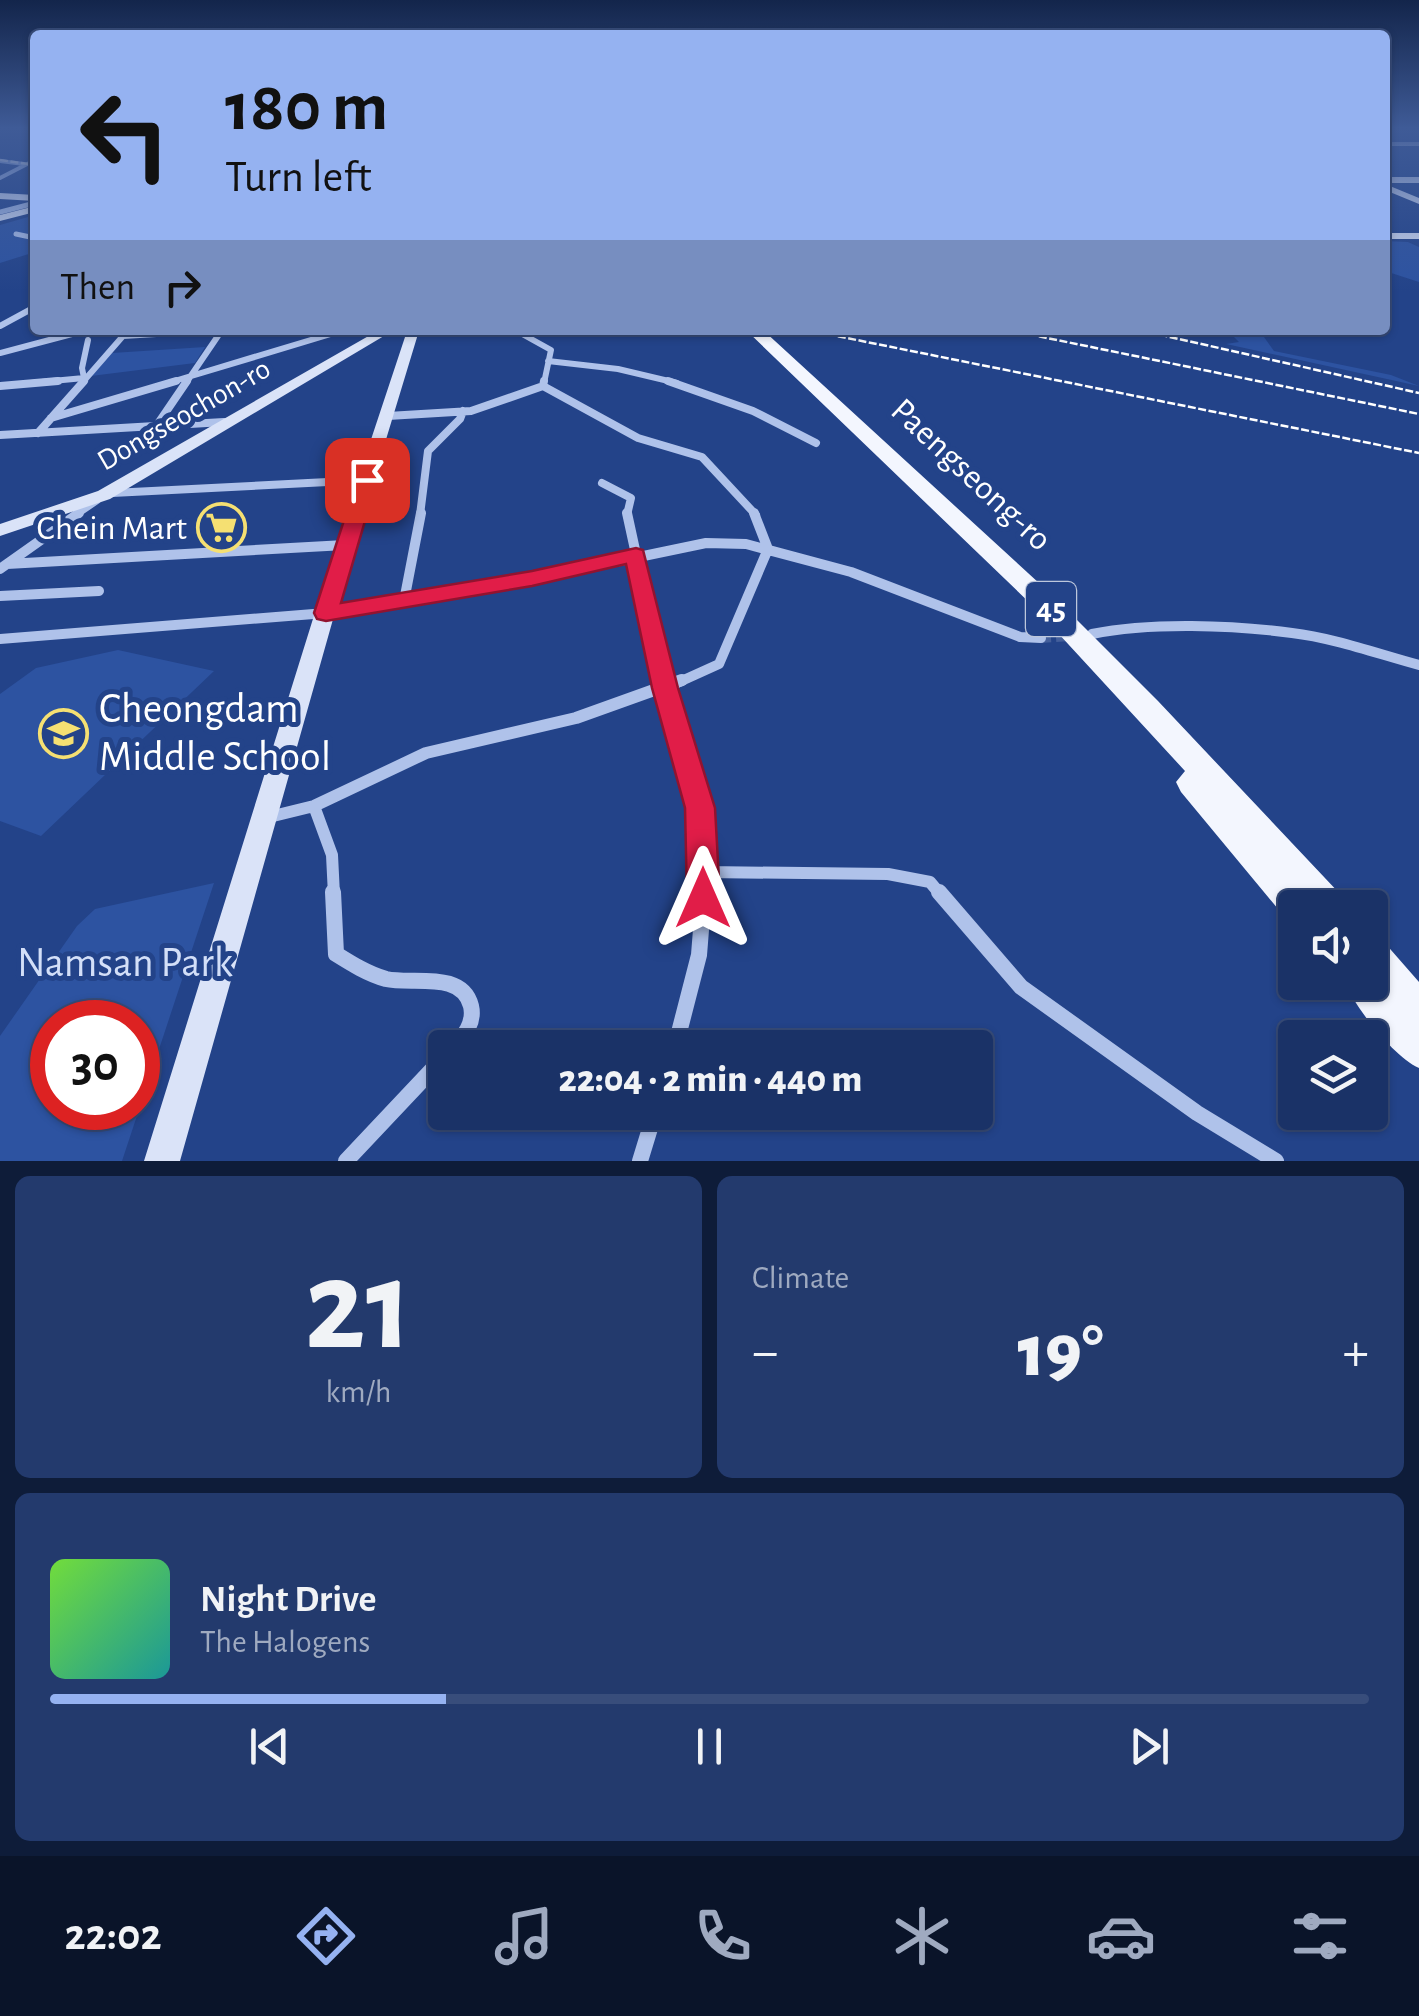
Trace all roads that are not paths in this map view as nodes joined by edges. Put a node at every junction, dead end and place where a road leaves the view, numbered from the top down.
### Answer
1 (1390, 186) edge
2 (0, 196) edge
3 (30, 202) edge
4 (1419, 202) edge
5 (30, 205) edge
6 (0, 215) edge
7 (16, 234) dead end
8 (1390, 236) edge
9 (1419, 236) edge
10 (30, 237) edge
11 (30, 311) edge
12 (0, 326) edge
13 (67, 335) edge
14 (117, 335) edge
15 (219, 335) edge
16 (328, 335) edge
17 (395, 335) edge
18 (402, 335) edge
19 (524, 335) edge
20 (745, 335) edge
21 (759, 335) edge
22 (88, 340) dead end
23 (0, 352) edge
24 (548, 361) junction
25 (84, 378) junction
26 (188, 379) junction
27 (0, 386) edge
28 (543, 386) junction
29 (463, 411) junction
30 (388, 416) junction
31 (51, 418) junction
32 (224, 422) junction
33 (157, 426) junction
34 (38, 433) junction
35 (0, 435) edge
36 (816, 443) dead end
37 (367, 480) junction
38 (602, 483) dead end
39 (104, 494) junction
40 (0, 530) edge
41 (345, 544) junction
42 (768, 549) junction
43 (636, 555) junction
44 (3, 566) edge
45 (99, 591) dead end
46 (0, 596) edge
47 (404, 602) junction
48 (326, 613) junction
49 (1092, 634) dead end
50 (1042, 638) tunnel mouth
51 (0, 639) edge
52 (1419, 665) edge
53 (665, 688) junction
54 (314, 806) junction
55 (264, 818) junction
56 (704, 872) junction
57 (1285, 890) edge
58 (1312, 890) edge
59 (1388, 977) edge
60 (1379, 1000) edge
61 (1419, 1012) edge
62 (469, 1030) edge
63 (680, 1030) edge
64 (1419, 1047) edge
65 (428, 1074) edge
66 (649, 1130) edge
67 (162, 1161) edge
68 (346, 1161) edge
69 (640, 1161) edge
70 (1276, 1161) edge

1 - 4 street
2 - 3 street
5 - 6 street
7 - 10 street
8 - 9 street
11 - 12 street
13 - 23 street
14 - 25 street
15 - 26 street
16 - 26 street
17 - 32 street, Dongseochon-ro
18 - 30 street
19 - 24 street
20 - 57 main road, Paengseong-ro / 45
21 - 58 main road, Paengseong-ro / 45
22 - 25 street
24 - 28 street
24 - 36 street
25 - 27 street
25 - 31 street
26 - 31 street
26 - 33 street
28 - 29 street
28 - 42 street
29 - 30 street
29 - 47 street
30 - 37 street
31 - 34 street
32 - 33 street
32 - 39 street, Dongseochon-ro
33 - 34 street
34 - 35 street
37 - 39 street
37 - 41 street
38 - 43 street
39 - 40 street, Dongseochon-ro
39 - 44 street
41 - 44 street
41 - 48 street
42 - 43 street
42 - 50 street
42 - 53 street
43 - 47 street
43 - 53 street
45 - 46 street
47 - 48 street
48 - 51 street
48 - 55 street
49 - 52 street
53 - 54 street
53 - 56 street
54 - 55 street
54 - 62 street
55 - 67 street
56 - 63 street
56 - 70 street
59 - 61 main road
60 - 64 main road
65 - 68 street
66 - 69 street

